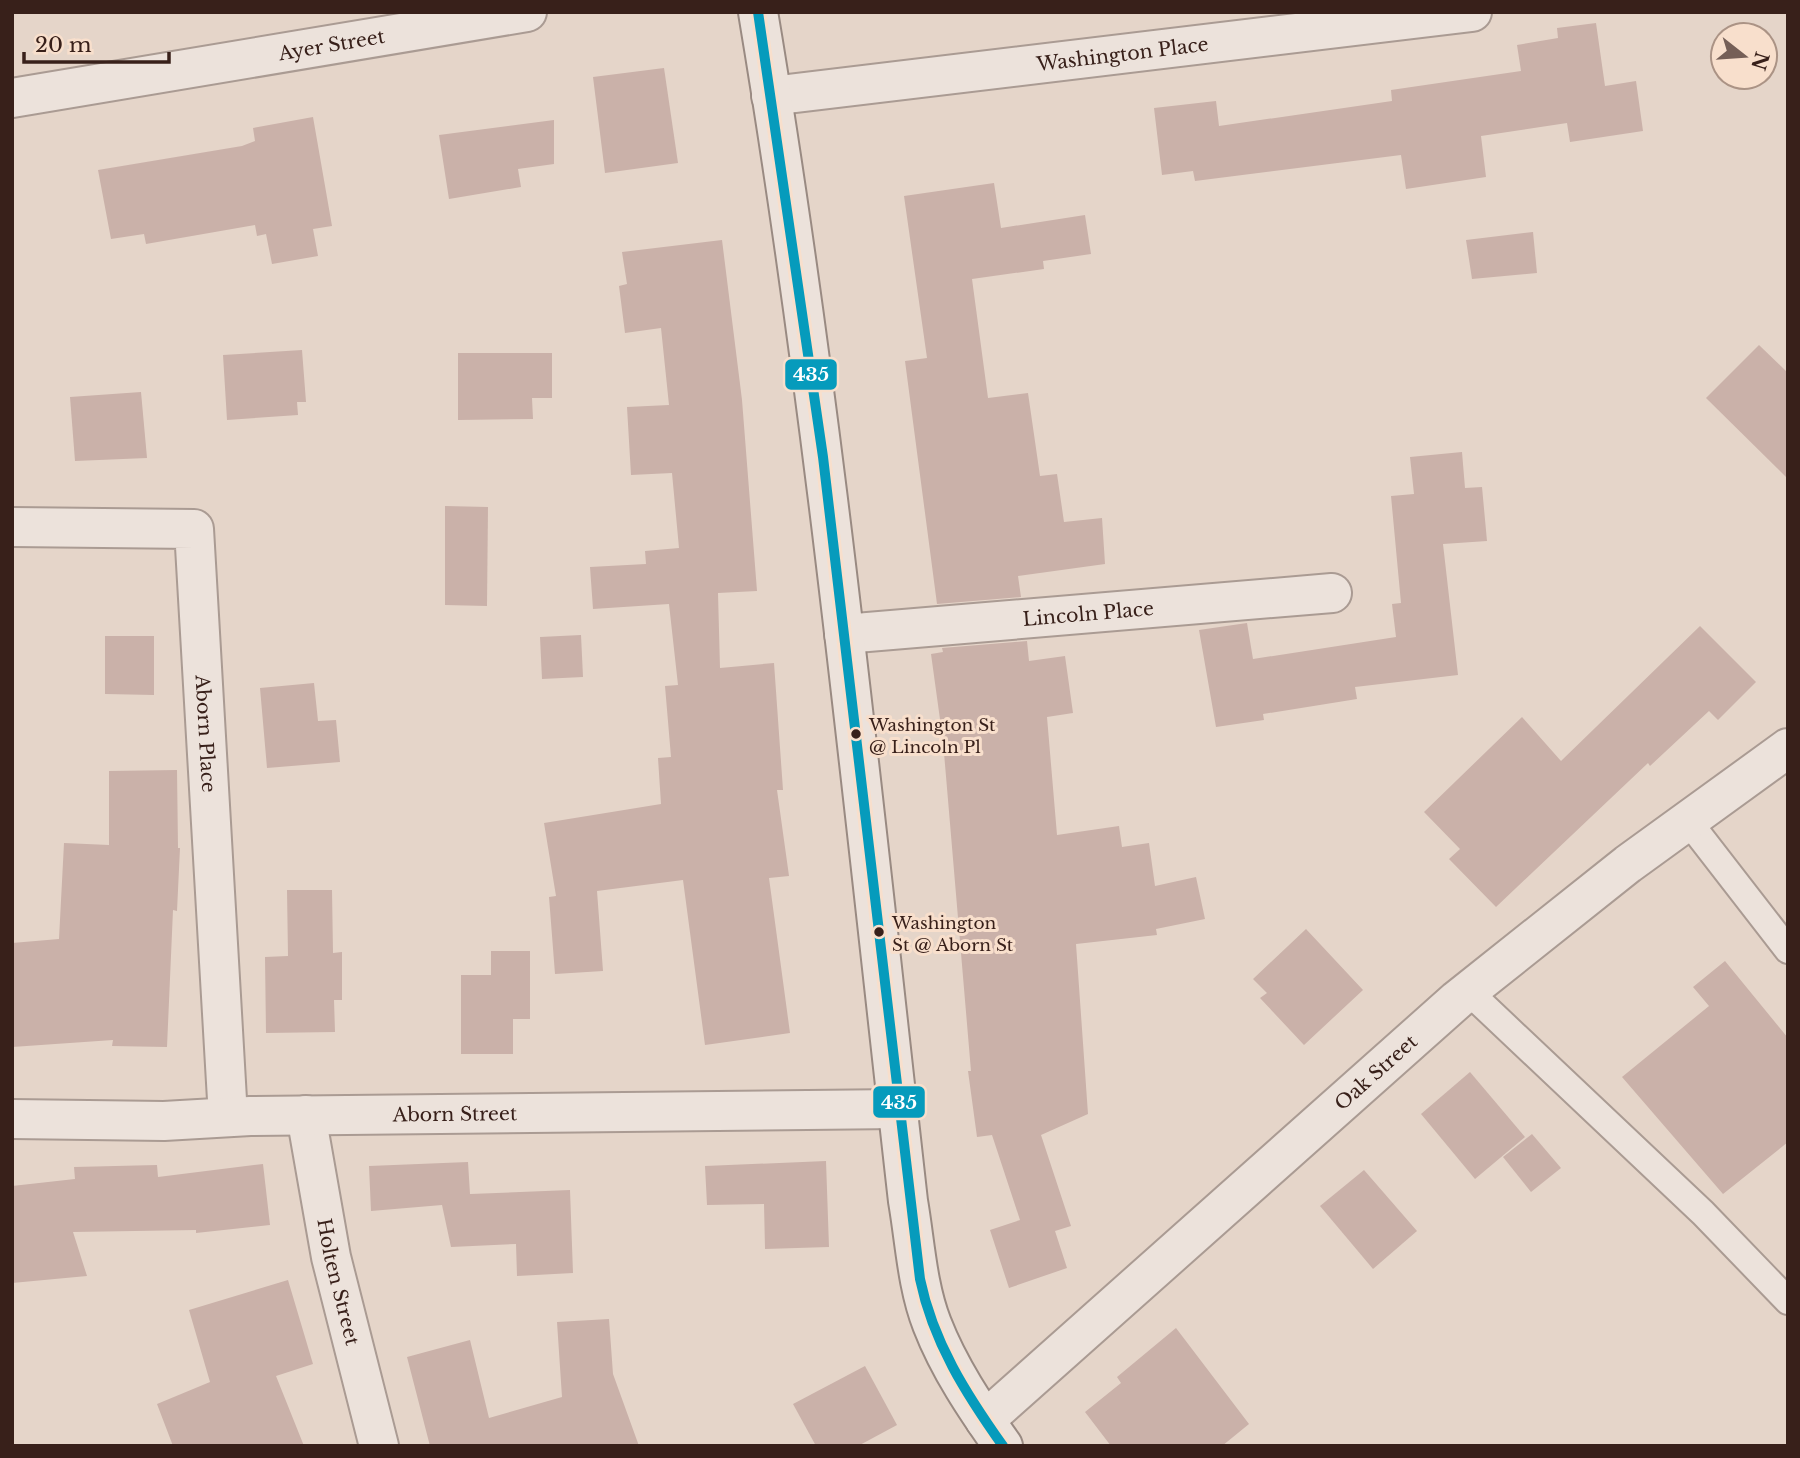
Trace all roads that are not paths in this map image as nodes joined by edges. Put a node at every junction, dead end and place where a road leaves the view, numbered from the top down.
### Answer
1 (527, 12) edge
2 (758, 12) edge
3 (1472, 12) edge
4 (771, 96) junction
5 (12, 98) edge
6 (12, 527) edge
7 (1332, 593) dead end
8 (844, 634) junction
9 (1788, 748) edge
10 (1689, 821) junction
11 (1788, 950) edge
12 (1468, 991) junction
13 (898, 1109) junction
14 (306, 1115) junction
15 (228, 1117) junction
16 (12, 1119) edge
17 (1788, 1301) edge
18 (994, 1433) edge
19 (379, 1446) edge

1 - 5 street, Ayer Street
2 - 4 street
3 - 4 street, Washington Place
4 - 8 street
6 - 15 street, Aborn Place
7 - 8 street, Lincoln Place
8 - 13 street
9 - 10 street, Oak Street
10 - 11 lane
10 - 12 street, Oak Street
12 - 17 lane
12 - 18 street, Oak Street
13 - 14 street, Aborn Street
13 - 18 street
14 - 15 street, Aborn Street
14 - 19 street, Holten Street
15 - 16 street, Aborn Street

